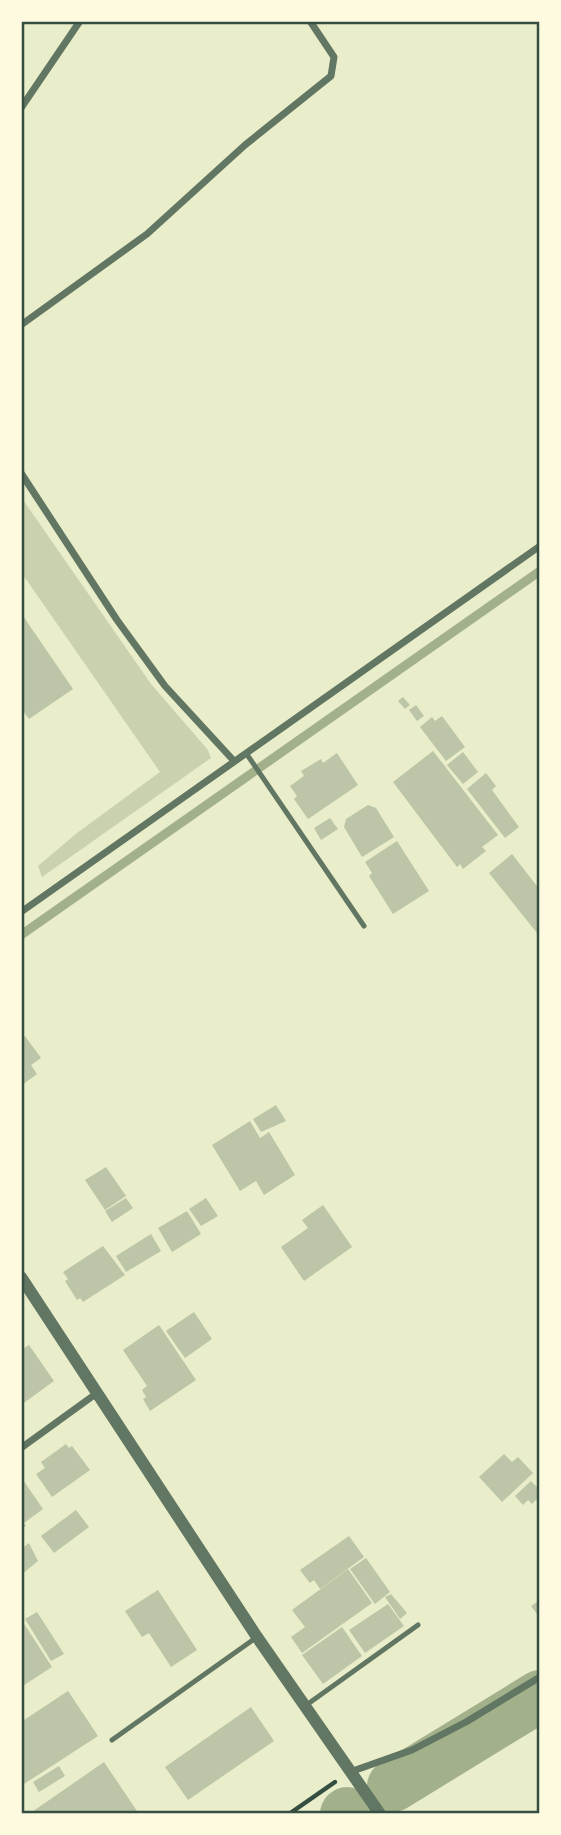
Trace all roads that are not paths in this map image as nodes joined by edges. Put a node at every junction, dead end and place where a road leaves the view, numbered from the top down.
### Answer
1 (80, 21) edge
2 (310, 21) edge
3 (21, 108) edge
4 (21, 325) edge
5 (21, 473) edge
6 (540, 546) edge
7 (246, 753) junction
8 (234, 761) junction
9 (21, 912) edge
10 (364, 926) dead end
11 (21, 1277) edge
12 (98, 1392) junction
13 (21, 1448) edge
14 (418, 1625) dead end
15 (257, 1637) junction
16 (540, 1677) edge
17 (305, 1706) junction
18 (112, 1740) dead end
19 (350, 1772) junction
20 (380, 1814) edge

1 - 3 street
2 - 4 street
5 - 8 street
6 - 7 street
7 - 8 street
7 - 10 lane
8 - 9 street
11 - 12 street
12 - 13 street
12 - 15 street
14 - 17 lane
15 - 17 street
15 - 18 lane
16 - 19 street
17 - 19 street
19 - 20 street

